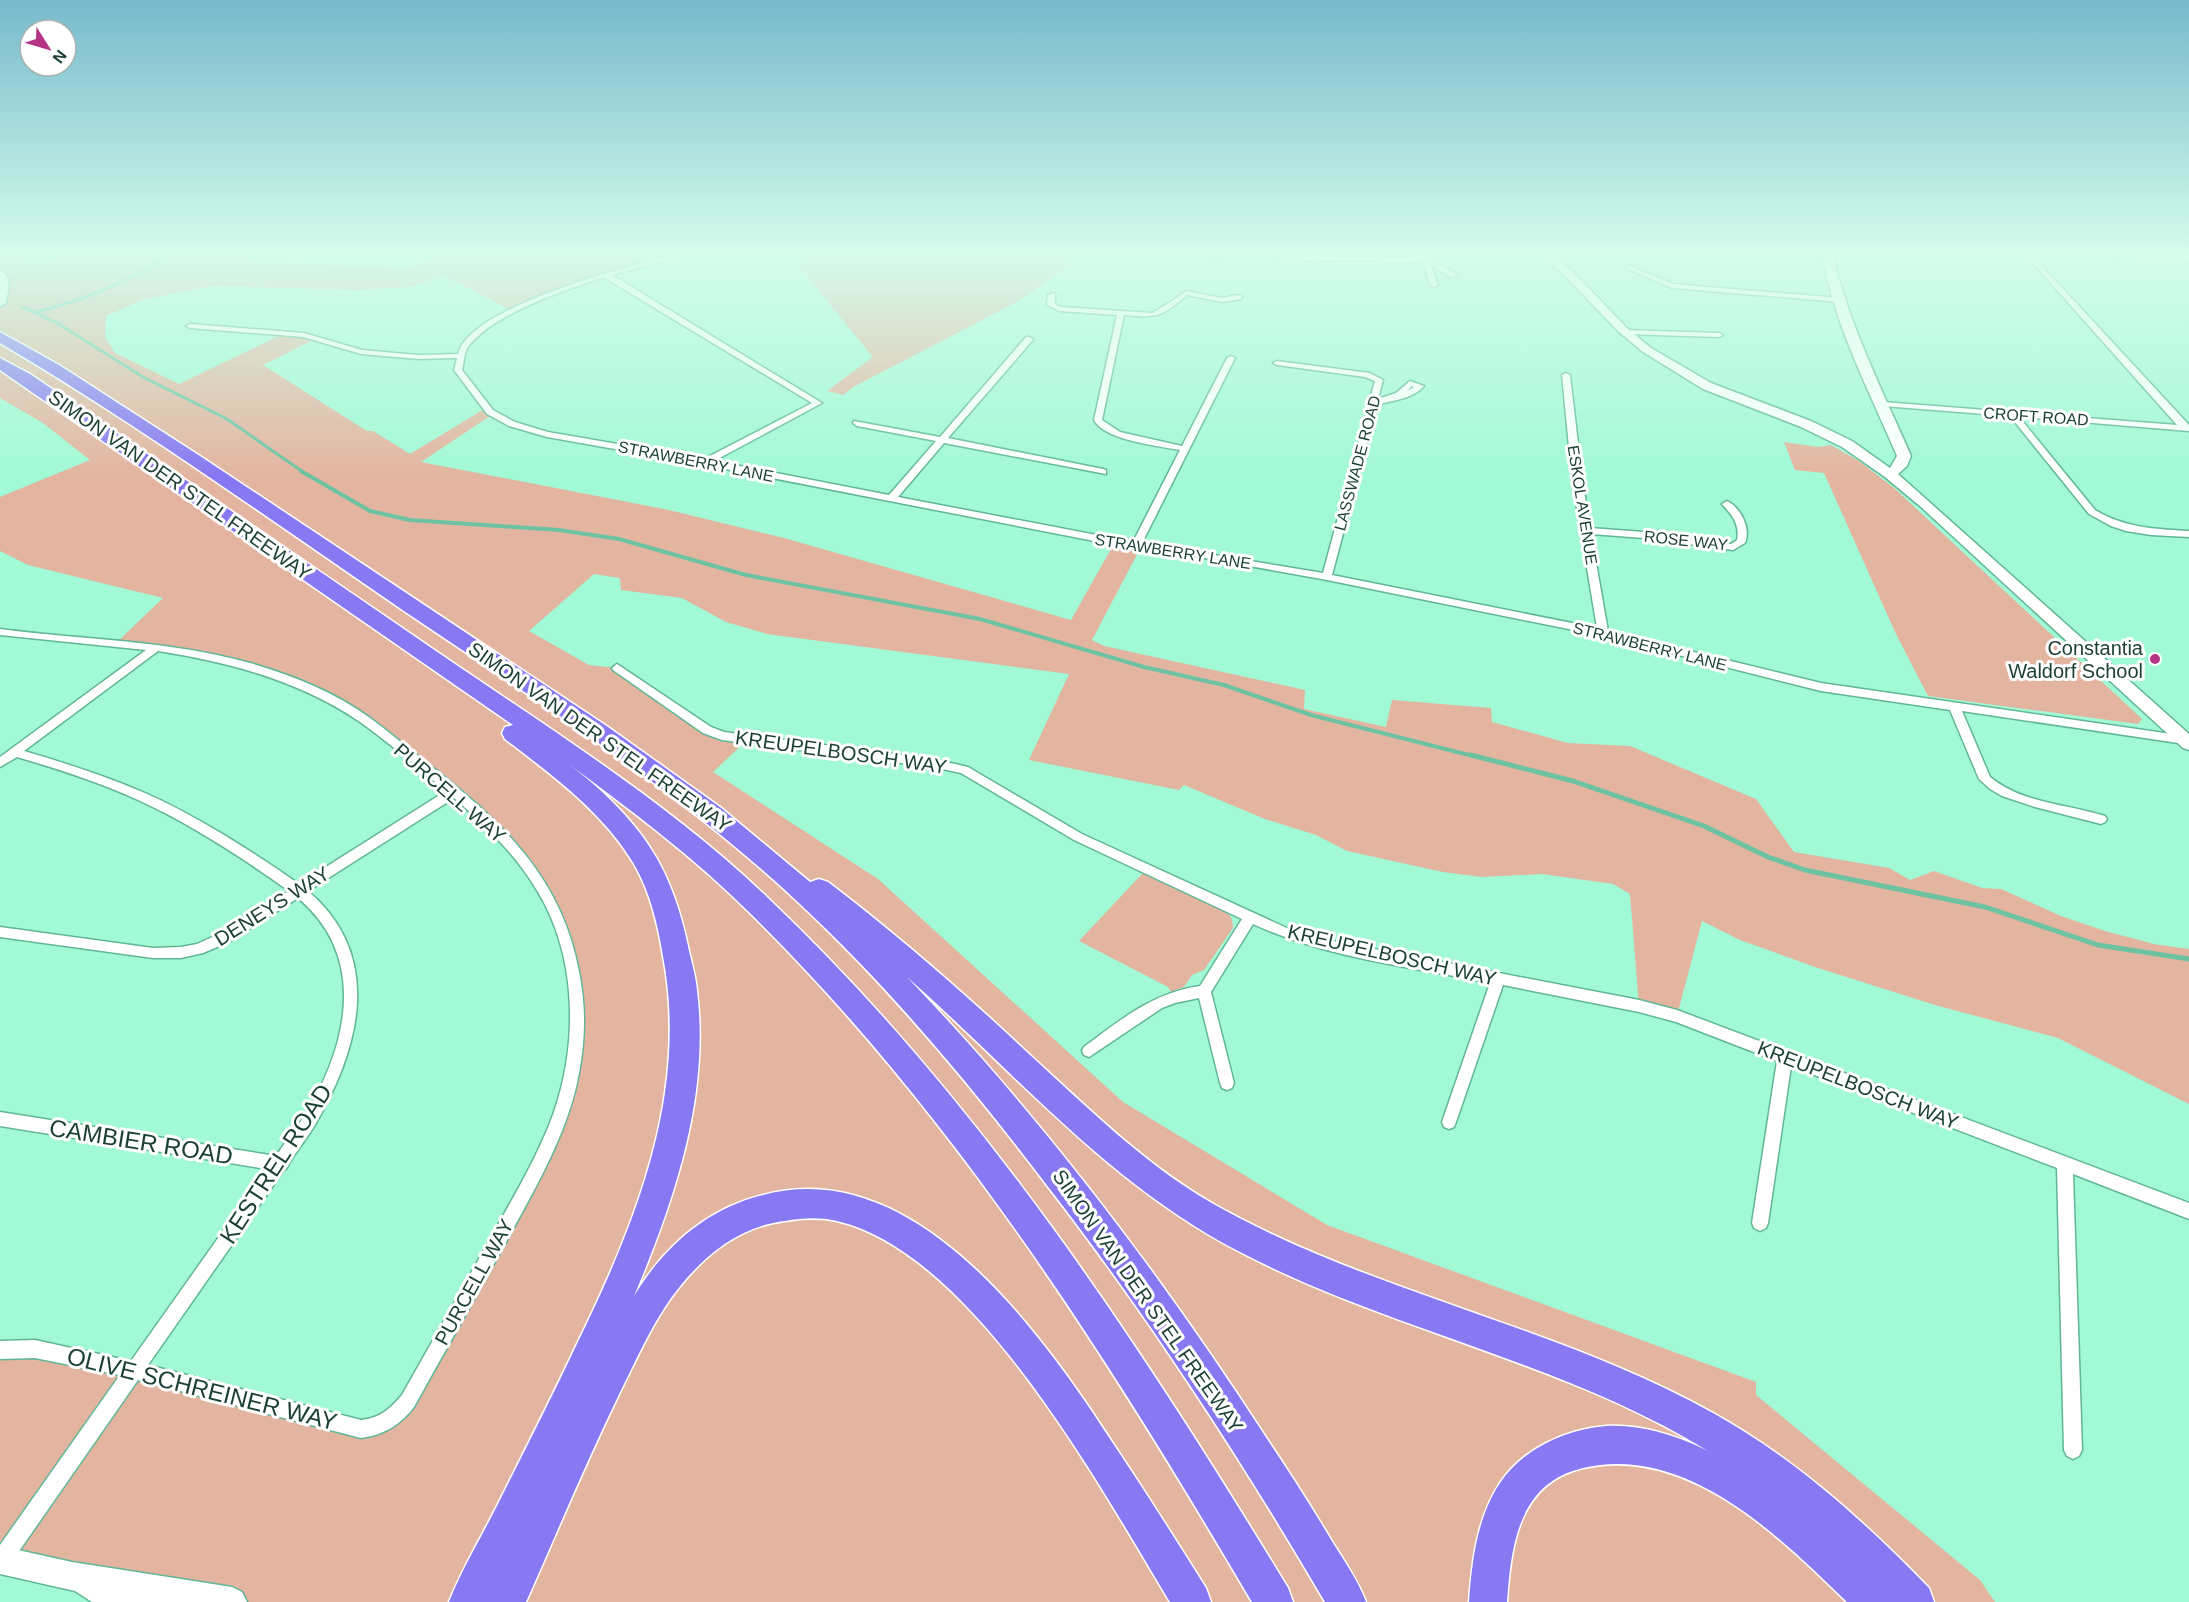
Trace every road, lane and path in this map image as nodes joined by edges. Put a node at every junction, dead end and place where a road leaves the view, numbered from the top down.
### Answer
1 (200, 327) edge
2 (487, 327) edge
3 (692, 327) edge
4 (1118, 327) edge
5 (1620, 327) edge
6 (1850, 327) edge
7 (2094, 327) edge
8 (1625, 332) junction
9 (1719, 335) dead end
10 (0, 337) edge
11 (1029, 339) dead end
12 (460, 356) junction
13 (1231, 358) dead end
14 (0, 363) edge
15 (1277, 363) dead end
16 (1566, 375) dead end
17 (1399, 395) dead end
18 (1372, 404) junction
19 (1883, 404) junction
20 (2013, 415) junction
21 (857, 423) dead end
22 (2187, 428) edge
23 (942, 440) junction
24 (1187, 445) junction
25 (1901, 450) junction
26 (1858, 451) junction
27 (705, 462) junction
28 (1885, 470) junction
29 (1103, 472) dead end
30 (891, 499) junction
31 (1727, 504) dead end
32 (1586, 531) junction
33 (2189, 534) edge
34 (1137, 544) junction
35 (1327, 577) junction
36 (382, 626) junction
37 (0, 632) edge
38 (1603, 633) junction
39 (157, 647) junction
40 (616, 668) dead end
41 (1955, 708) junction
42 (2187, 742) edge
43 (15, 752) junction
44 (0, 763) edge
45 (453, 792) junction
46 (2101, 819) dead end
47 (736, 832) junction
48 (297, 890) junction
49 (1251, 916) junction
50 (0, 932) edge
51 (1498, 980) junction
52 (1204, 991) junction
53 (1089, 1051) dead end
54 (1785, 1057) junction
55 (1227, 1083) dead end
56 (0, 1119) edge
57 (1449, 1122) dead end
58 (281, 1164) junction
59 (2065, 1164) junction
60 (2189, 1211) edge
61 (1760, 1223) dead end
62 (0, 1350) edge
63 (134, 1371) junction
64 (399, 1413) joint
65 (2073, 1450) dead end
66 (0, 1560) edge
67 (72, 1576) junction
68 (128, 1602) edge
69 (232, 1602) edge
70 (468, 1602) edge
71 (506, 1602) edge
72 (1192, 1602) edge
73 (1274, 1602) edge
74 (1347, 1602) edge
75 (1488, 1602) edge
76 (1875, 1602) edge
77 (1915, 1602) edge

1 - 12 street
2 - 12 street
3 - 27 street
4 - 24 street
5 - 8 main road
6 - 19 main road
7 - 22 street
8 - 9 street
8 - 26 main road
10 - 47 highway, SIMON VAN DER STEL FREEWAY
11 - 23 street
12 - 27 street, STRAWBERRY LANE
13 - 24 street
14 - 36 highway, SIMON VAN DER STEL FREEWAY
15 - 18 street, LASSWADE ROAD
16 - 32 street, ESKOL AVENUE
17 - 18 street
18 - 35 street, LASSWADE ROAD
19 - 20 street, CROFT ROAD
19 - 25 main road
20 - 22 street, CROFT ROAD
20 - 33 street
21 - 23 street
23 - 29 street
23 - 30 street
24 - 34 street
25 - 26 main road
25 - 28 main road
26 - 28 main road
27 - 30 street, STRAWBERRY LANE
28 - 42 main road
30 - 34 street, STRAWBERRY LANE
31 - 32 street, ROSE WAY
32 - 38 street, ESKOL AVENUE
34 - 35 street, STRAWBERRY LANE
35 - 38 street, STRAWBERRY LANE
36 - 70 highway
36 - 73 highway, SIMON VAN DER STEL FREEWAY
37 - 39 street, PURCELL WAY
38 - 41 street, STRAWBERRY LANE
39 - 43 street
39 - 45 street, PURCELL WAY
40 - 49 street, KREUPELBOSCH WAY
41 - 42 street, STRAWBERRY LANE
41 - 46 street
43 - 44 street
43 - 48 street, KESTREL ROAD
45 - 48 street, DENEYS WAY
45 - 64 street, PURCELL WAY
47 - 74 highway, SIMON VAN DER STEL FREEWAY
47 - 77 highway
48 - 50 street, DENEYS WAY
48 - 58 street, KESTREL ROAD
49 - 51 street, KREUPELBOSCH WAY
49 - 52 street
51 - 54 street, KREUPELBOSCH WAY
51 - 57 street
52 - 53 street
52 - 55 street
54 - 59 street, KREUPELBOSCH WAY
54 - 61 street
56 - 58 street, CAMBIER ROAD
58 - 63 street, KESTREL ROAD
59 - 60 street, KREUPELBOSCH WAY
59 - 65 street
62 - 63 street, OLIVE SCHREINER WAY
63 - 64 street, OLIVE SCHREINER WAY
63 - 66 street, KESTREL ROAD
66 - 67 main road
67 - 68 main road
67 - 69 main road
71 - 72 highway
75 - 76 highway

